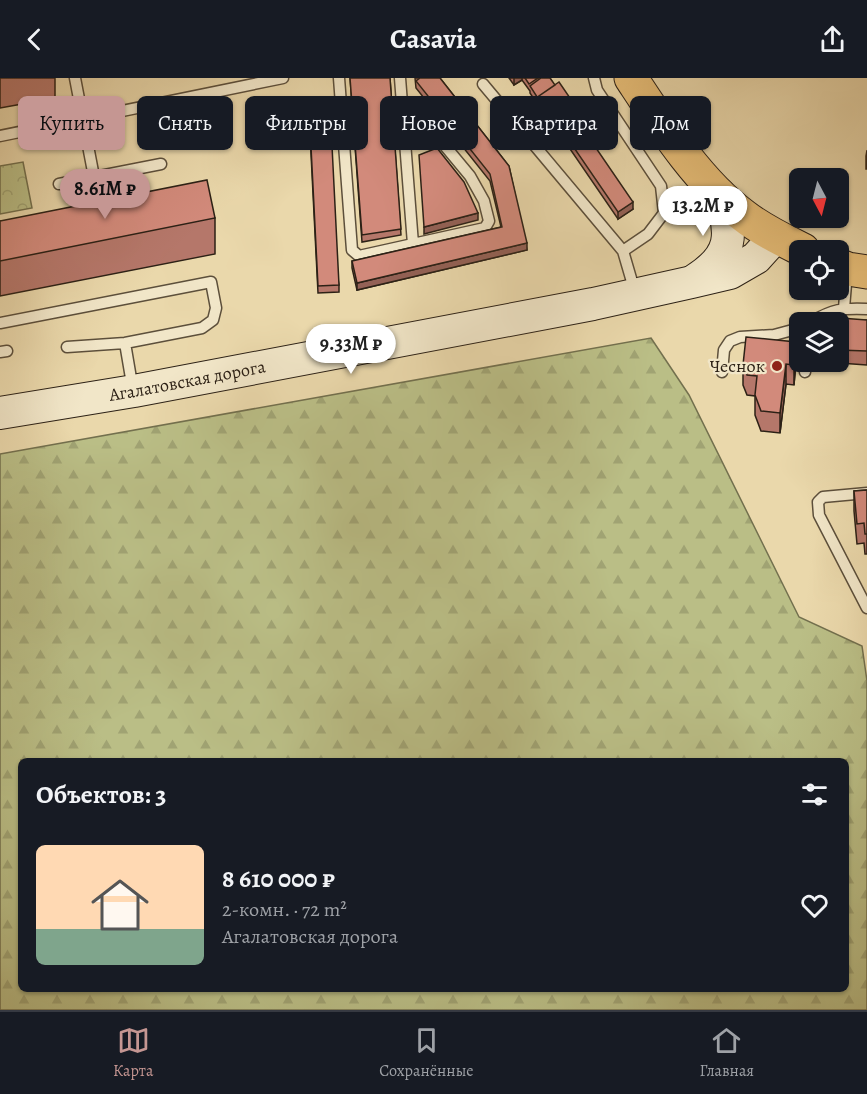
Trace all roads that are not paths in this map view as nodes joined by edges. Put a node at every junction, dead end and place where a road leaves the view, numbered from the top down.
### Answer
1 (75, 78) edge
2 (283, 78) edge
3 (339, 78) edge
4 (400, 78) edge
5 (594, 78) edge
6 (631, 78) edge
7 (483, 84) dead end
8 (78, 96) edge
9 (402, 96) edge
10 (125, 111) edge
11 (18, 133) edge
12 (0, 136) edge
13 (89, 150) edge
14 (406, 150) edge
15 (448, 150) edge
16 (161, 164) dead end
17 (94, 177) junction
18 (59, 184) dead end
19 (719, 194) junction
20 (413, 244) junction
21 (789, 244) edge
22 (623, 251) junction
23 (851, 269) edge
24 (692, 282) junction
25 (636, 294) junction
26 (844, 308) junction
27 (867, 309) edge
28 (829, 312) edge
29 (0, 323) edge
30 (789, 331) edge
31 (125, 343) junction
32 (67, 347) dead end
33 (722, 372) dead end
34 (134, 391) junction
35 (0, 413) edge
36 (867, 493) edge
37 (867, 608) edge

1 - 8 lane
2 - 10 lane
3 - 20 lane
4 - 9 lane
5 - 22 lane
6 - 19 main road
7 - 22 lane
11 - 12 lane
13 - 17 lane
14 - 20 lane
15 - 20 lane
16 - 17 lane
17 - 18 lane
19 - 21 main road
19 - 24 main road
21 - 24 main road, Агалатовская дорога
22 - 25 lane
23 - 26 lane
24 - 25 main road, Агалатовская дорога
25 - 34 main road, Агалатовская дорога
26 - 27 lane
26 - 28 lane
29 - 31 lane
30 - 33 lane
31 - 32 lane
31 - 34 lane
34 - 35 main road, Агалатовская дорога
36 - 37 lane

